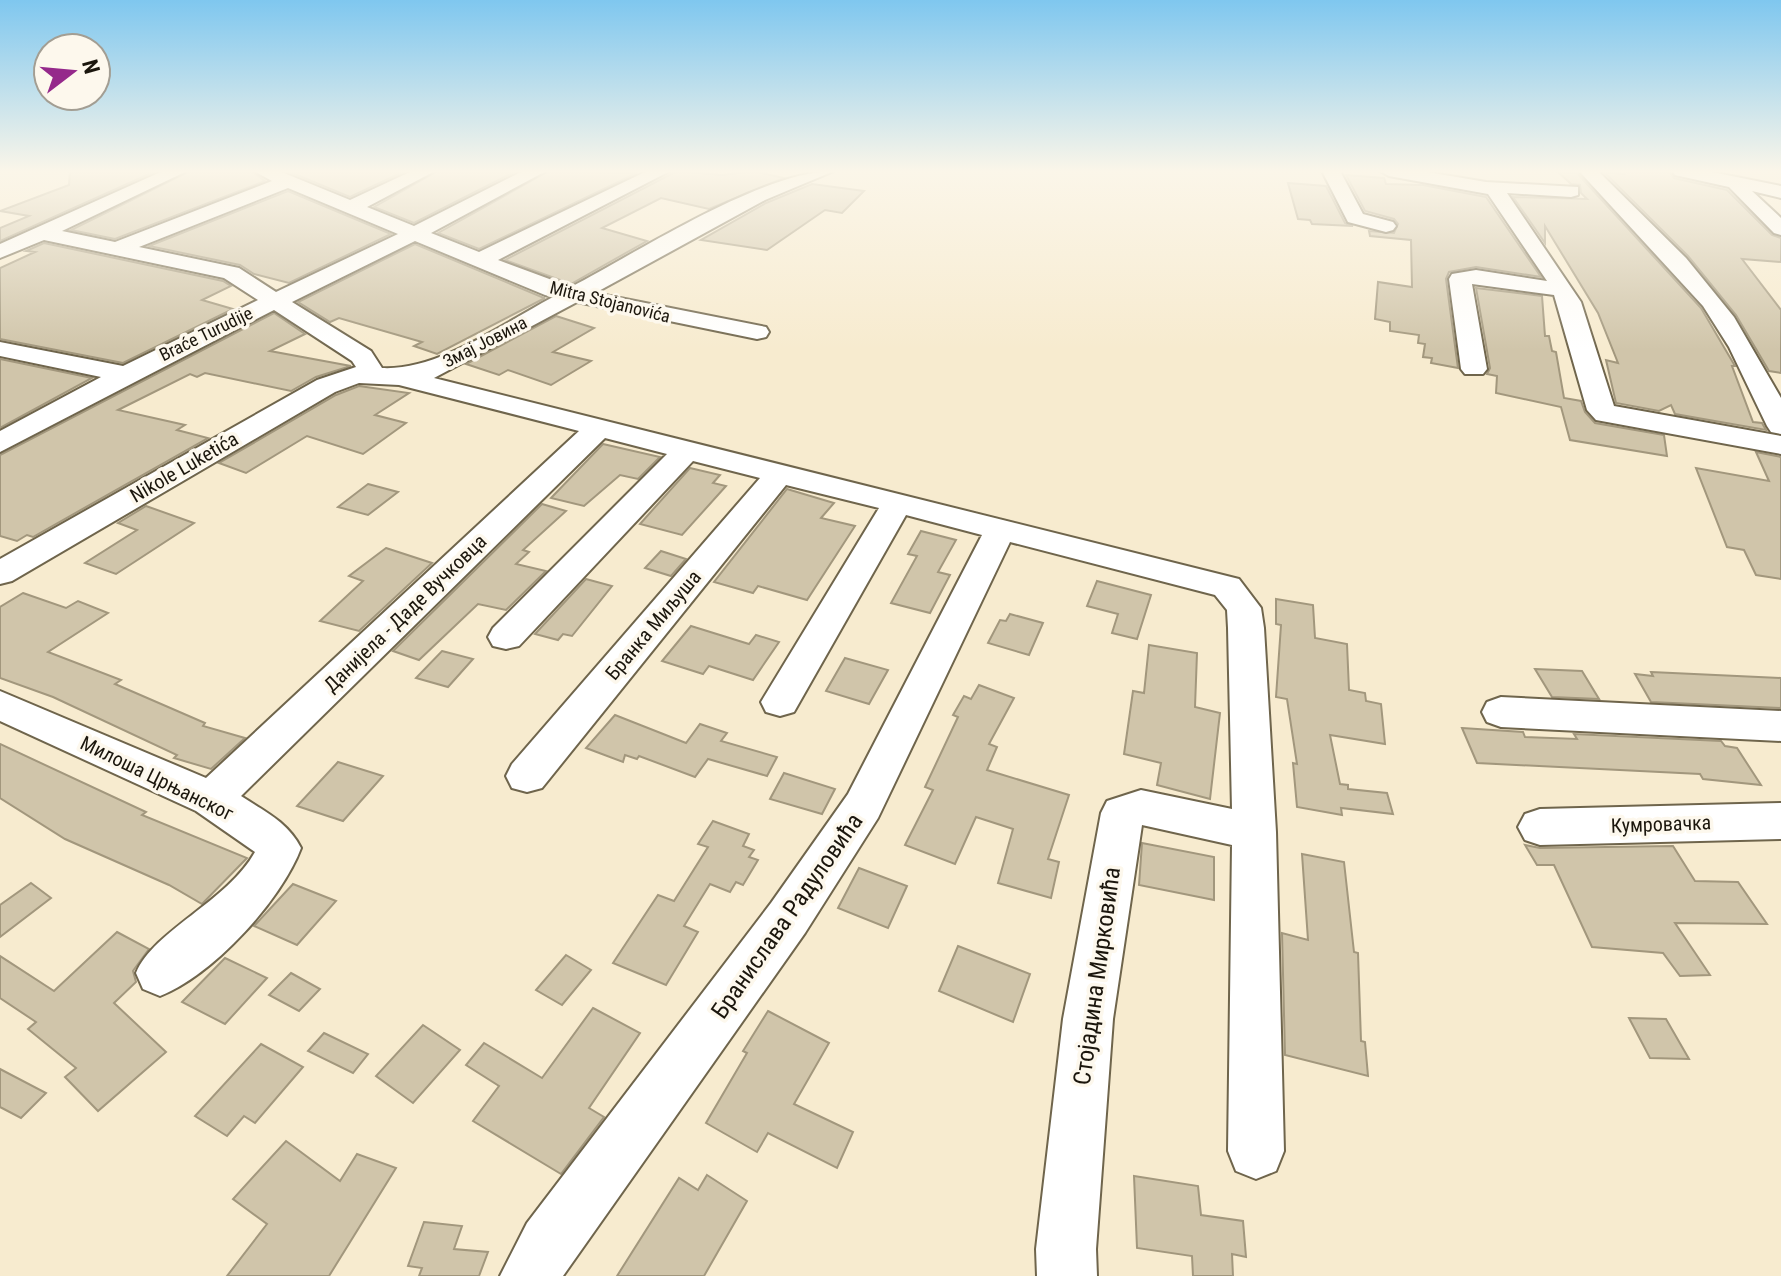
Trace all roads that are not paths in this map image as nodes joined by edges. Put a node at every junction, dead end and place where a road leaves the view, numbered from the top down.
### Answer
1 (46, 231) edge
2 (163, 231) edge
3 (412, 231) edge
4 (419, 231) edge
5 (540, 231) edge
6 (694, 231) edge
7 (1523, 231) edge
8 (1648, 231) edge
9 (416, 232) junction
10 (41, 233) junction
11 (121, 247) junction
12 (0, 252) edge
13 (480, 260) junction
14 (1563, 290) junction
15 (576, 295) junction
16 (277, 300) junction
17 (757, 332) dead end
18 (0, 349) edge
19 (1474, 369) dead end
20 (123, 374) junction
21 (386, 376) junction
22 (1781, 426) edge
23 (599, 428) junction
24 (0, 443) edge
25 (1781, 445) edge
26 (687, 450) junction
27 (779, 474) junction
28 (897, 504) junction
29 (1000, 530) junction
30 (0, 573) edge
31 (506, 637) dead end
32 (780, 702) dead end
33 (0, 705) edge
34 (1501, 712) dead end
35 (1781, 726) edge
36 (527, 776) dead end
37 (211, 799) junction
38 (1781, 821) edge
39 (1540, 827) dead end
40 (1254, 832) junction
41 (160, 973) dead end
42 (1256, 1151) dead end
43 (530, 1276) edge
44 (1067, 1276) edge

1 - 10 street
2 - 11 street
3 - 9 street, Mitra Stojanovića
4 - 9 street, Braće Turudije
5 - 13 street
6 - 15 street, Змај Јовина
7 - 14 street
8 - 22 street
9 - 13 street, Mitra Stojanovića
9 - 16 street, Braće Turudije
10 - 11 street
10 - 12 street
11 - 16 street
13 - 15 street, Mitra Stojanovića
14 - 19 street
14 - 25 street
15 - 17 street, Mitra Stojanovića
15 - 21 street, Змај Јовина
16 - 20 street, Braće Turudije
16 - 21 street
18 - 20 street
20 - 24 street, Braće Turudije
21 - 23 street
21 - 30 street, Nikole Luketića
23 - 26 street
23 - 37 street, Данијела - Даде Вучковца
26 - 27 street
26 - 31 street
27 - 28 street
27 - 36 street, Бранка Миљуша
28 - 29 street
28 - 32 street
29 - 40 street
29 - 43 street, Бранислава Радуловића
33 - 37 street, Милоша Црњанског
34 - 35 street
37 - 41 street, Милоша Црњанског
38 - 39 street, Кумровачка
40 - 42 street
40 - 44 street, Стојадина Мирковића

